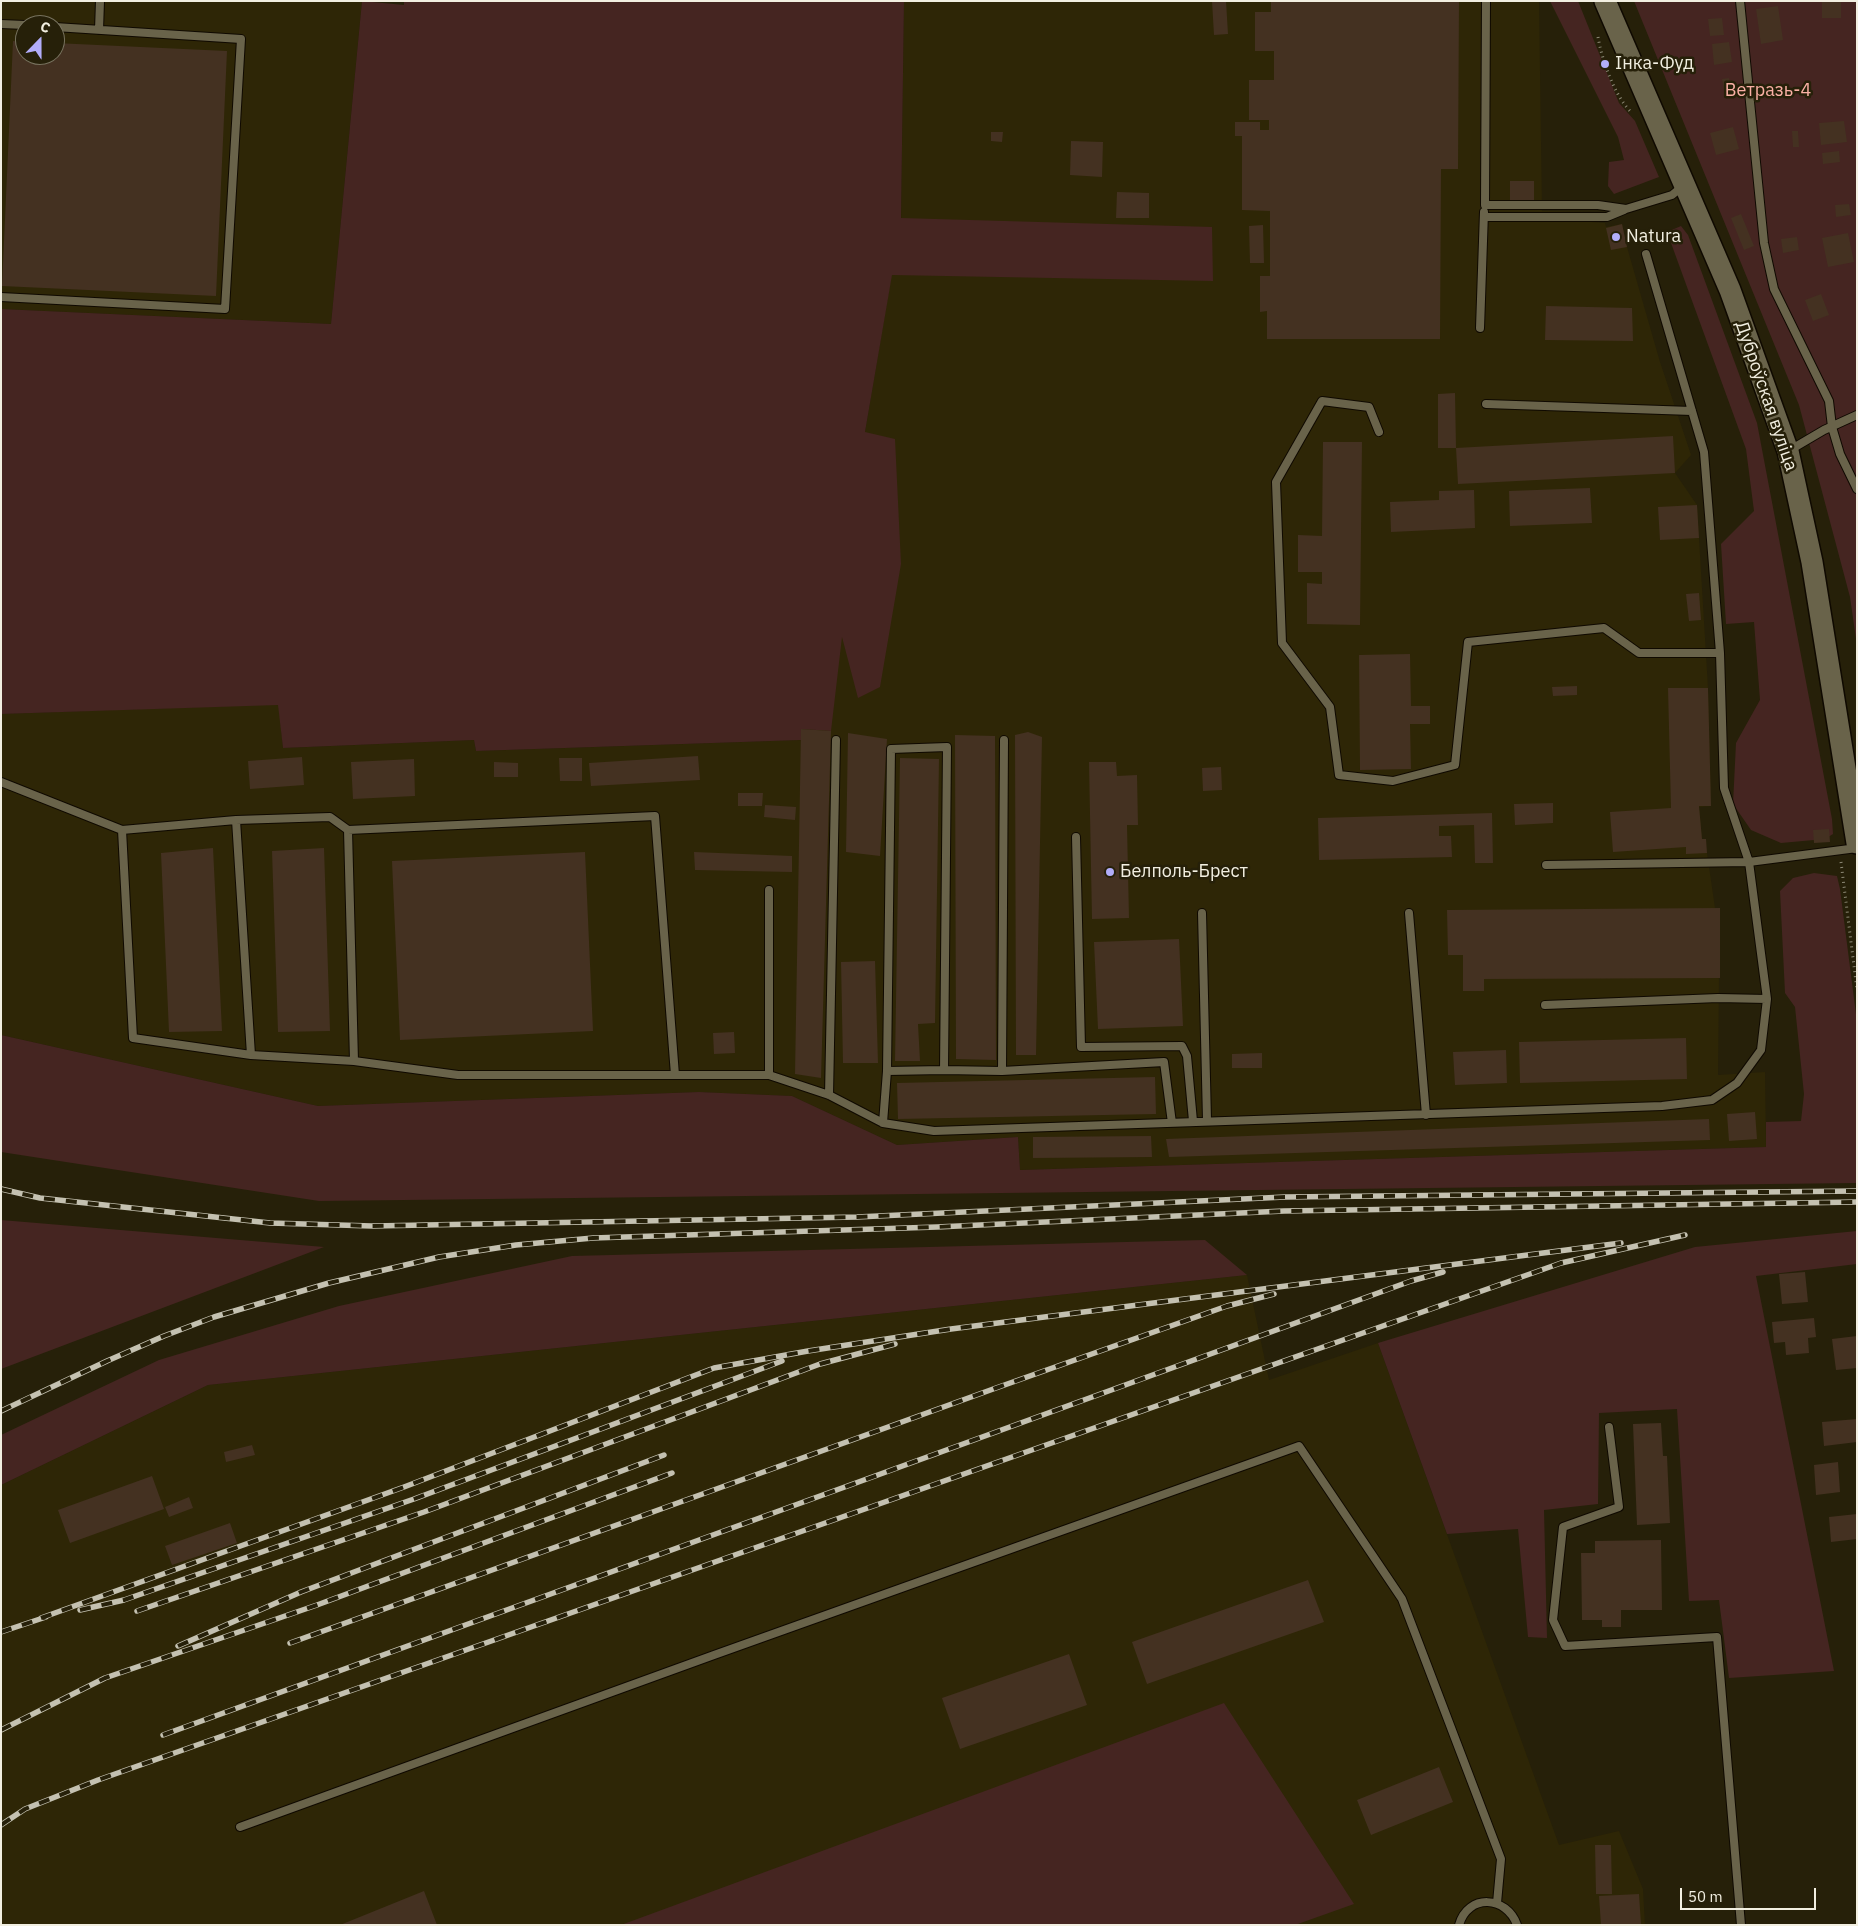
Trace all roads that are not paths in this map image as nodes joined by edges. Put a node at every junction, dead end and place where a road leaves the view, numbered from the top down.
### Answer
1 (100, 1) edge
2 (1486, 1) edge
3 (1605, 1) edge
4 (1740, 1) edge
5 (1, 24) edge
6 (15, 25) edge
7 (65, 28) edge
8 (99, 30) junction
9 (1685, 185) junction
10 (1485, 205) junction
11 (1626, 209) junction
12 (1484, 217) junction
13 (1646, 254) dead end
14 (1, 296) edge
15 (1480, 328) dead end
16 (1486, 404) dead end
17 (1692, 411) junction
18 (1857, 415) edge
19 (1832, 427) junction
20 (1379, 432) dead end
21 (1788, 451) junction
22 (1857, 489) edge
23 (1720, 653) junction
24 (836, 740) dead end
25 (1004, 740) dead end
26 (1, 782) edge
27 (236, 820) junction
28 (122, 830) junction
29 (348, 830) junction
30 (1076, 837) dead end
31 (1848, 846) edge
32 (1857, 848) edge
33 (1749, 862) junction
34 (1546, 865) dead end
35 (769, 890) dead end
36 (1202, 913) dead end
37 (1409, 913) dead end
38 (1767, 999) junction
39 (1545, 1005) dead end
40 (251, 1055) junction
41 (354, 1061) junction
42 (944, 1070) junction
43 (887, 1071) junction
44 (1002, 1071) junction
45 (769, 1074) junction
46 (675, 1075) junction
47 (829, 1095) junction
48 (1426, 1115) junction
49 (1207, 1120) junction
50 (1193, 1121) junction
51 (883, 1123) junction
52 (1172, 1123) junction
53 (1610, 1427) dead end
54 (240, 1827) dead end
55 (1497, 1903) junction
56 (1460, 1925) edge
57 (1517, 1925) edge
58 (1740, 1925) edge

1 - 8 lane
2 - 10 lane
3 - 9 main road, Дуброўская вуліца
4 - 19 lane
5 - 6 lane
7 - 8 lane
8 - 14 lane
9 - 11 lane
9 - 21 main road, Дуброўская вуліца
10 - 11 lane
10 - 12 lane
11 - 12 lane
12 - 15 lane
13 - 17 lane
16 - 17 lane
17 - 23 lane
18 - 19 lane
19 - 21 lane
19 - 22 lane
20 - 23 lane
21 - 31 main road, Дуброўская вуліца
23 - 33 lane
24 - 47 lane
25 - 44 lane
26 - 28 lane
27 - 28 lane
27 - 29 lane
27 - 40 lane
28 - 40 lane
29 - 41 lane
29 - 46 lane
30 - 50 lane
31 - 32 lane
31 - 33 lane
33 - 34 lane
33 - 38 lane
35 - 45 lane
36 - 49 lane
37 - 48 lane
38 - 39 lane
38 - 48 lane
40 - 41 lane
41 - 46 lane
42 - 43 lane
42 - 43 lane
42 - 44 lane
43 - 51 lane
44 - 52 lane
45 - 46 lane
45 - 47 lane
47 - 51 lane
48 - 49 lane
49 - 50 lane
50 - 52 lane
51 - 52 lane
53 - 58 lane
54 - 55 lane
55 - 56 lane
55 - 57 lane

